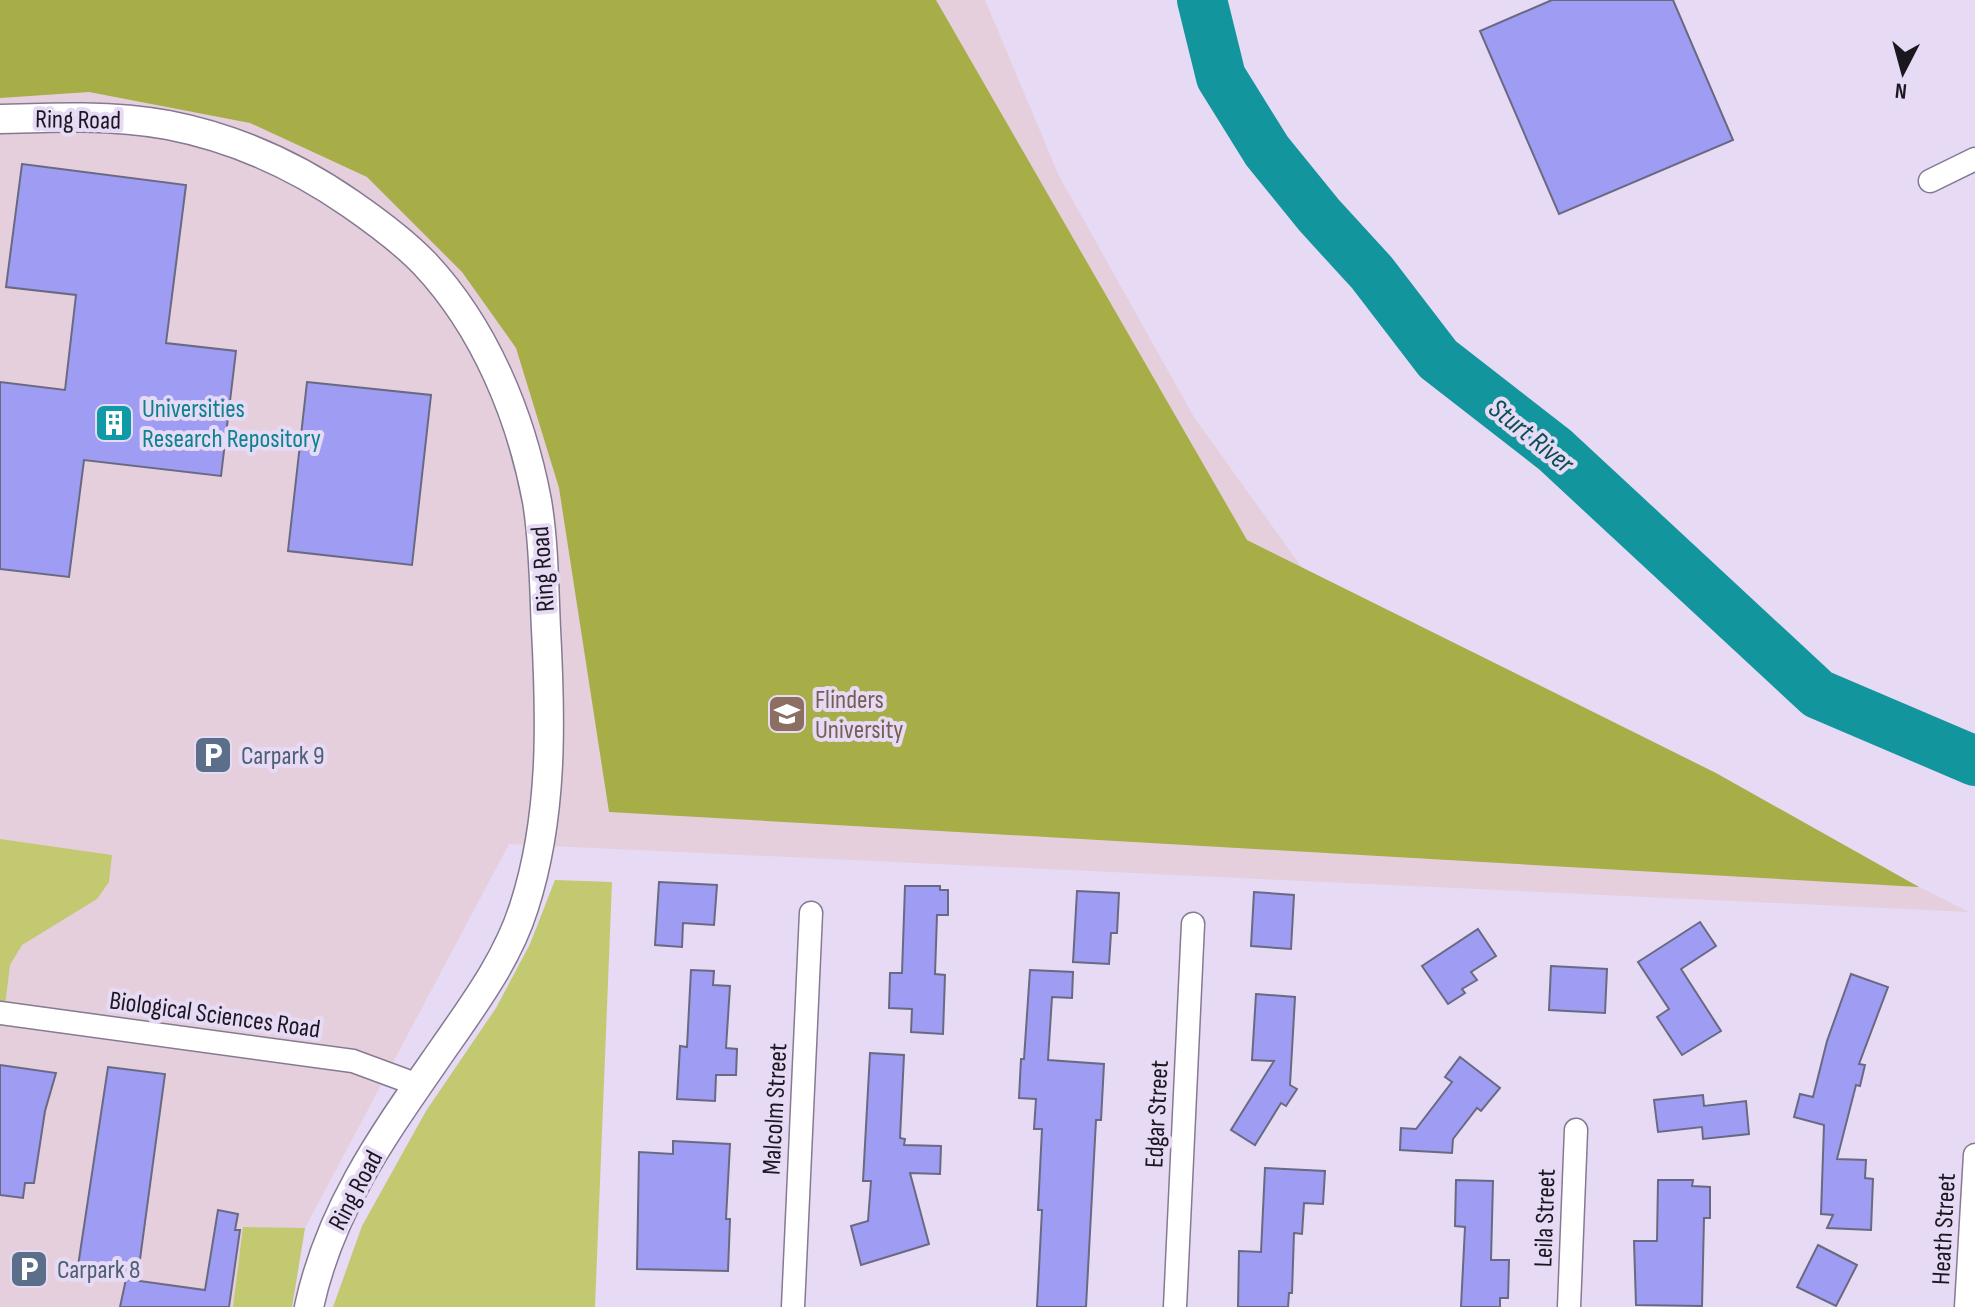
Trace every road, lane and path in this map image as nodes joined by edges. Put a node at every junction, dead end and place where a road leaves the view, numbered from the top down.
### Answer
1 (0, 119) edge
2 (1975, 159) edge
3 (1930, 181) dead end
4 (811, 913) dead end
5 (1193, 924) dead end
6 (0, 1013) edge
7 (418, 1085) junction
8 (1576, 1130) dead end
9 (1975, 1155) edge
10 (309, 1307) edge
11 (793, 1307) edge
12 (1175, 1307) edge
13 (1569, 1307) edge
14 (1966, 1307) edge

1 - 7 street, Ring Road
2 - 3 street
4 - 11 street, Malcolm Street
5 - 12 street, Edgar Street
6 - 7 street, Biological Sciences Road
7 - 10 street, Ring Road
8 - 13 street, Leila Street
9 - 14 street, Heath Street

